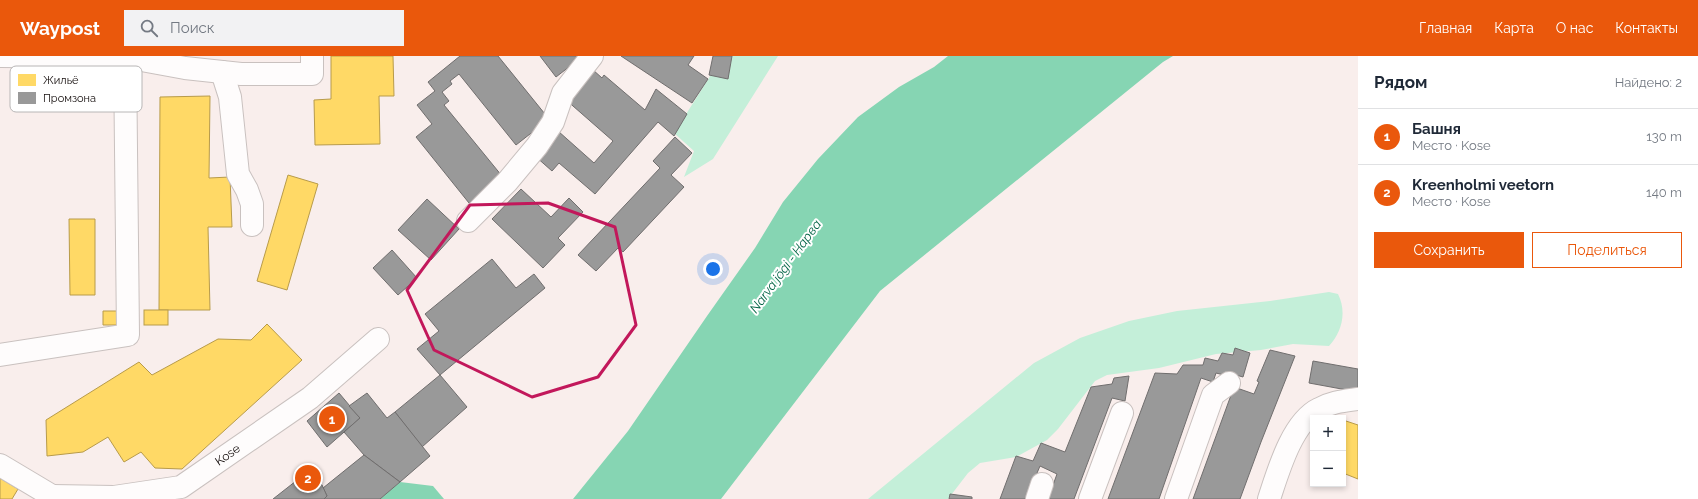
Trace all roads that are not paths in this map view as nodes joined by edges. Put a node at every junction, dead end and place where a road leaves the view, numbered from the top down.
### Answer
1 (0, 56) edge
2 (13, 56) edge
3 (125, 56) edge
4 (312, 56) edge
5 (592, 56) edge
6 (125, 66) edge
7 (222, 72) junction
8 (126, 112) edge
9 (468, 221) dead end
10 (252, 225) dead end
11 (378, 339) dead end
12 (0, 355) edge
13 (1229, 383) dead end
14 (1358, 399) edge
15 (1122, 413) dead end
16 (0, 465) edge
17 (51, 498) edge
18 (1090, 499) edge
19 (1176, 499) edge
20 (1269, 499) edge

1 - 2 street
2 - 3 street
3 - 6 street
3 - 7 street
4 - 7 street
5 - 9 street
7 - 10 street
8 - 12 street
11 - 17 street, Kose
13 - 19 street
14 - 20 street
15 - 18 street
16 - 17 street

